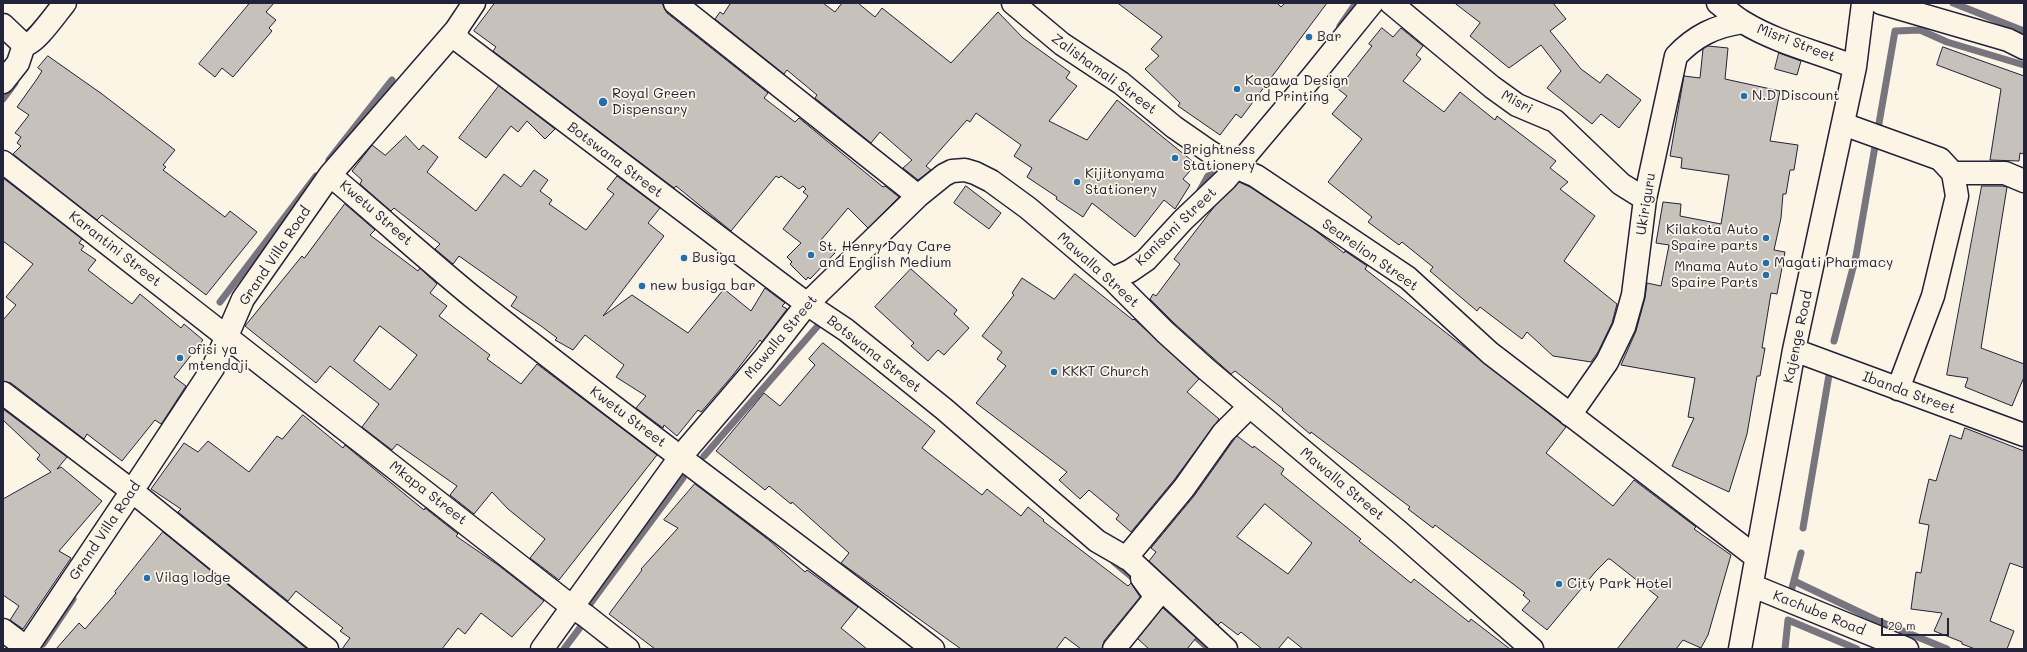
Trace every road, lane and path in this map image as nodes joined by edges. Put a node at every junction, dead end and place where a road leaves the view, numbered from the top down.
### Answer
1 (65, 3) edge
2 (474, 3) edge
3 (674, 3) edge
4 (1013, 3) edge
5 (1372, 3) edge
6 (1391, 3) edge
7 (1718, 3) edge
8 (1863, 3) edge
9 (1881, 3) edge
10 (1743, 22) junction
11 (3, 26) edge
12 (456, 30) junction
13 (24, 45) junction
14 (2024, 48) edge
15 (1855, 67) junction
16 (3, 82) edge
17 (1843, 124) junction
18 (3, 162) edge
19 (1237, 167) junction
20 (1953, 173) junction
21 (330, 174) junction
22 (2024, 181) edge
23 (918, 196) junction
24 (1645, 199) junction
25 (1112, 279) junction
26 (807, 304) junction
27 (228, 337) junction
28 (1794, 350) junction
29 (1898, 388) junction
30 (3, 393) edge
31 (1250, 406) junction
32 (1570, 415) junction
33 (2024, 435) edge
34 (681, 456) junction
35 (132, 491) junction
36 (1756, 557) junction
37 (1128, 559) junction
38 (1753, 586) junction
39 (571, 606) junction
40 (3, 630) edge
41 (27, 649) edge
42 (327, 649) edge
43 (542, 649) edge
44 (628, 649) edge
45 (933, 649) edge
46 (1114, 649) edge
47 (1226, 649) edge
48 (1532, 649) edge
49 (1740, 649) edge
50 (1907, 649) edge

1 - 13 street
2 - 12 street, Grand Villa Road
3 - 23 street
4 - 19 street, Zalishamali Street
5 - 19 street, Kanisani Street
6 - 24 street, Misri
7 - 10 street, Misri Street
8 - 15 street, Kajenge Road
9 - 14 street
10 - 15 street, Misri Street
10 - 24 street, Ukiriguru
11 - 13 street
12 - 21 street, Grand Villa Road
12 - 26 street, Botswana Street
13 - 16 street
15 - 17 street, Kajenge Road
17 - 20 street
17 - 28 street, Kajenge Road
18 - 27 street, Karantini Street
19 - 25 street, Kanisani Street
19 - 32 street, Searelion Street
20 - 22 street
20 - 29 street
21 - 27 street, Grand Villa Road
21 - 34 street, Kwetu Street
23 - 25 street, Mawalla Street
23 - 26 street, Mawalla Street
24 - 32 street, Ukiriguru
25 - 31 street, Mawalla Street
26 - 34 street, Mawalla Street
26 - 37 street, Botswana Street
27 - 35 street, Grand Villa Road
27 - 39 street, Mkapa Street
28 - 29 street, Ibanda Street
28 - 36 street, Kajenge Road
29 - 33 street, Ibanda Street
30 - 35 street
31 - 37 street
31 - 48 street, Mawalla Street
32 - 36 street, Searelion Street
34 - 39 street, Mawalla Street
34 - 45 street, Kwetu Street
35 - 41 street, Grand Villa Road
35 - 42 street
36 - 38 street, Kajenge Road
37 - 46 street
37 - 47 street, Botswana Street
38 - 49 street, Kajenge Road
38 - 50 street, Kachube Road
39 - 43 street, Mawalla Street
39 - 44 street, Mkapa Street
40 - 41 street

